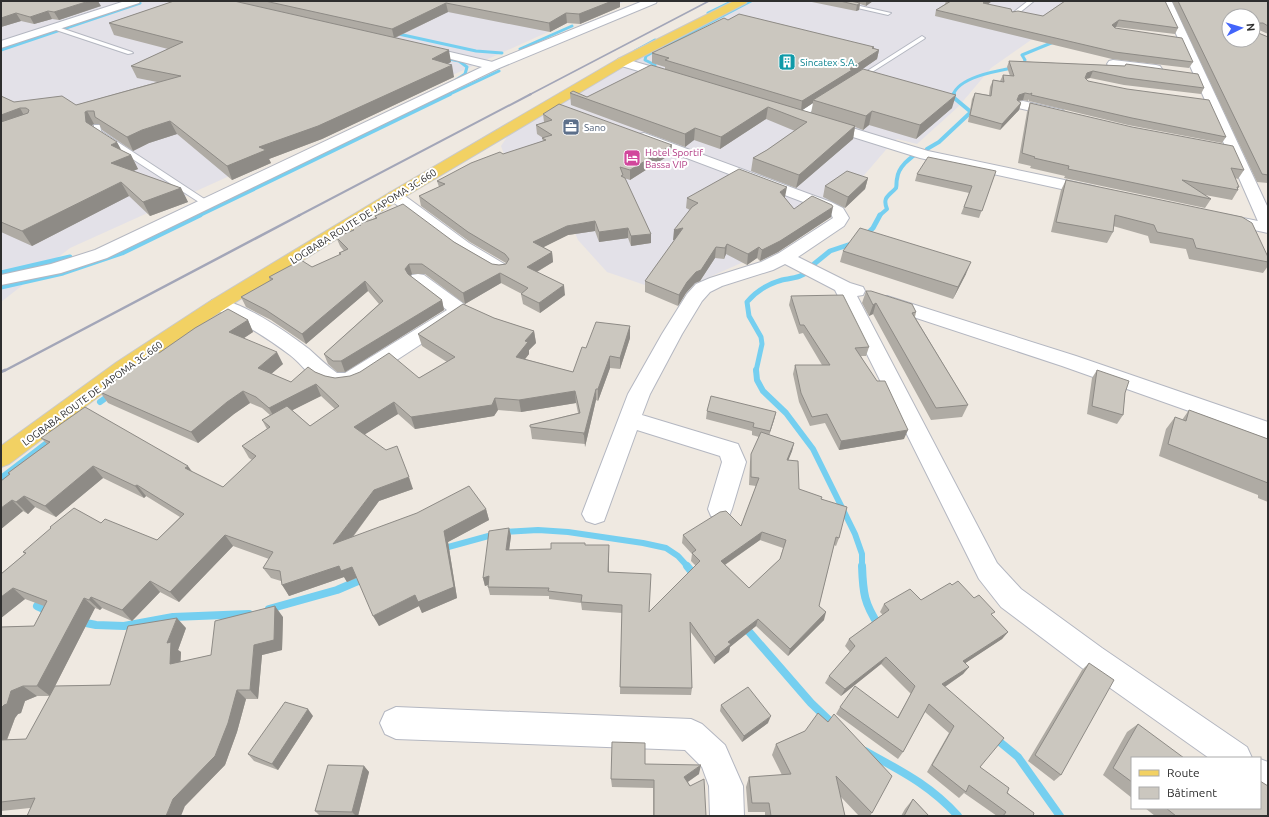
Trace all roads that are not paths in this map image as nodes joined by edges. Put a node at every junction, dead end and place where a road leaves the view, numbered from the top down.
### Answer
1 (135, 1) edge
2 (742, 1) edge
3 (830, 1) edge
4 (1031, 1) edge
5 (1165, 1) edge
6 (646, 2) edge
7 (874, 5) dead end
8 (868, 9) junction
9 (888, 13) dead end
10 (1012, 16) edge
11 (59, 30) junction
12 (922, 38) dead end
13 (1168, 38) edge
14 (1183, 40) junction
15 (1, 45) edge
16 (408, 46) edge
17 (130, 53) dead end
18 (622, 62) junction
19 (1113, 64) edge
20 (494, 66) junction
21 (1171, 71) edge
22 (1185, 73) edge
23 (1199, 75) junction
24 (689, 82) edge
25 (850, 83) edge
26 (831, 95) edge
27 (1195, 99) edge
28 (1211, 101) junction
29 (1023, 105) dead end
30 (784, 111) edge
31 (1068, 115) edge
32 (799, 116) junction
33 (97, 127) edge
34 (630, 132) edge
35 (1218, 148) edge
36 (1233, 151) junction
37 (1104, 193) edge
38 (395, 196) junction
39 (208, 204) junction
40 (1213, 217) edge
41 (1268, 227) edge
42 (786, 257) junction
43 (500, 269) edge
44 (418, 279) dead end
45 (1, 280) edge
46 (843, 287) junction
47 (219, 304) junction
48 (630, 420) junction
49 (1268, 432) edge
50 (1, 458) edge
51 (720, 509) dead end
52 (595, 514) dead end
53 (396, 723) dead end
54 (1235, 757) edge
55 (727, 816) edge

1 - 11 street
2 - 18 main road, LOGBABA ROUTE DE JAPOMA 3C.660
3 - 8 lane
4 - 10 lane
5 - 14 street
6 - 20 street
7 - 8 lane
8 - 9 lane
11 - 15 street
11 - 17 lane
12 - 25 lane
13 - 14 street
14 - 23 street
16 - 20 street
18 - 24 street
18 - 38 main road, LOGBABA ROUTE DE JAPOMA 3C.660
19 - 21 street
20 - 39 street
22 - 23 street
23 - 28 street
26 - 32 lane
27 - 28 street
28 - 36 street
29 - 31 street
30 - 32 street
32 - 37 street
33 - 39 lane
34 - 42 street
35 - 36 street
36 - 41 street
38 - 43 street
38 - 47 main road, LOGBABA ROUTE DE JAPOMA 3C.660
39 - 45 street
40 - 41 street
42 - 46 street
42 - 48 street
44 - 47 street
46 - 49 street
46 - 54 street
47 - 50 main road, LOGBABA ROUTE DE JAPOMA 3C.660
48 - 51 street
48 - 52 street
53 - 55 street

